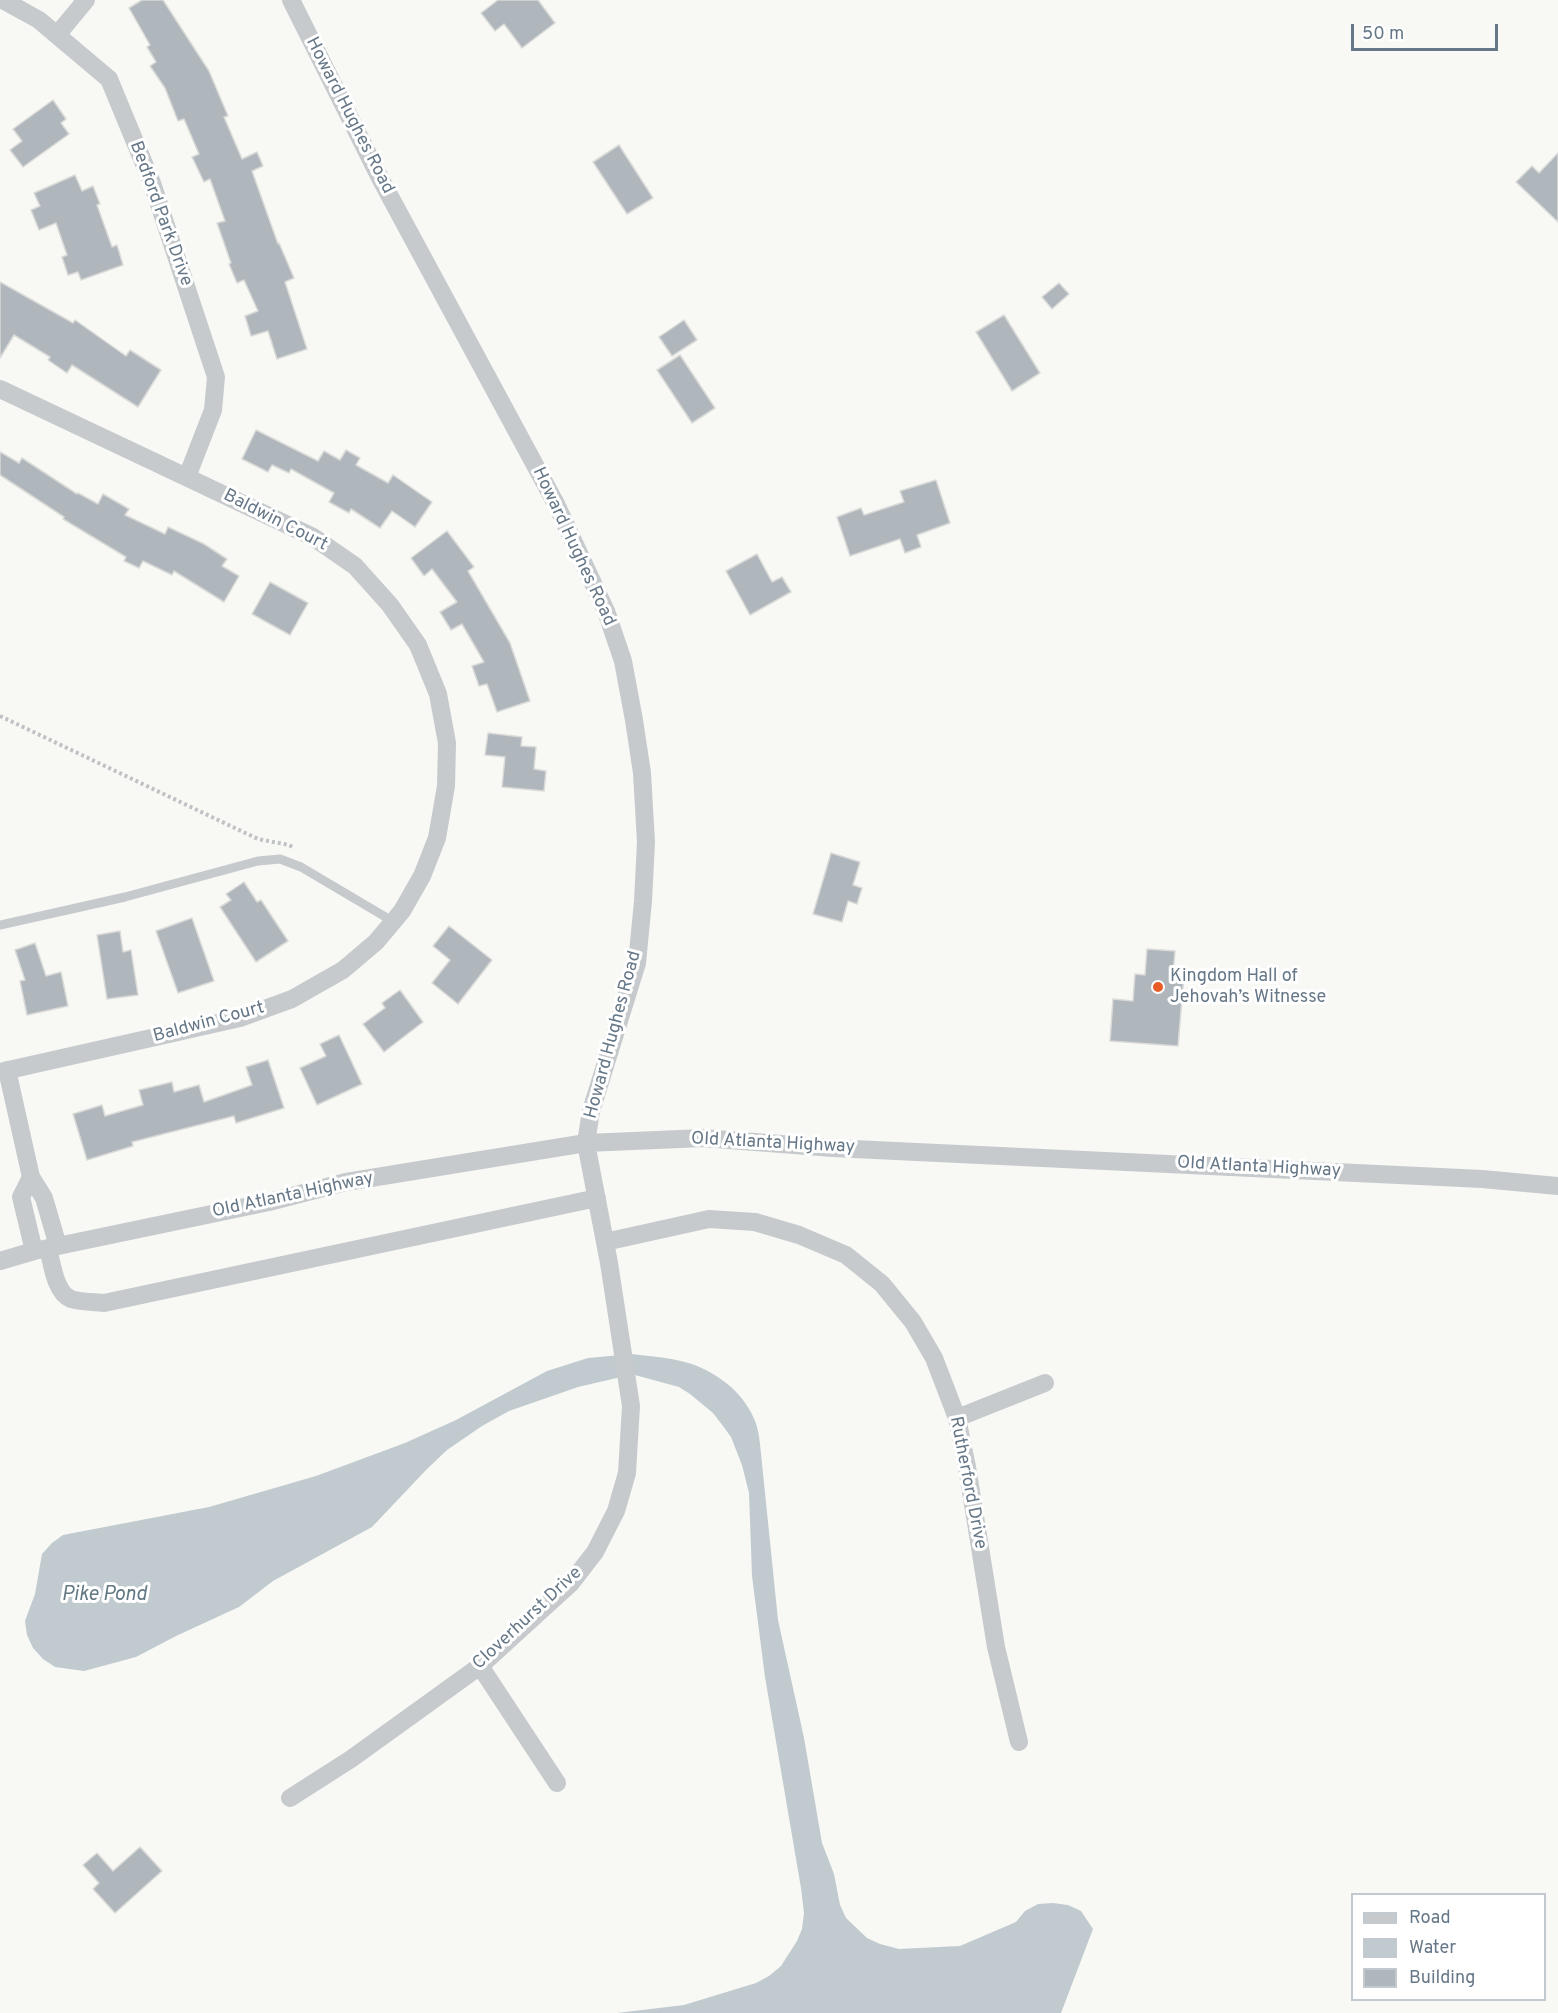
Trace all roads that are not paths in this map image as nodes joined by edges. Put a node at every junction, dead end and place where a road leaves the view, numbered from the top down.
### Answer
1 (3, 0) edge
2 (86, 0) edge
3 (291, 0) edge
4 (57, 35) junction
5 (0, 389) edge
6 (187, 477) junction
7 (394, 922) junction
8 (0, 925) edge
9 (4, 1071) edge
10 (586, 1143) junction
11 (32, 1178) junction
12 (1558, 1186) edge
13 (597, 1198) junction
14 (605, 1242) junction
15 (46, 1249) junction
16 (0, 1260) edge
17 (1045, 1383) dead end
18 (957, 1418) junction
19 (480, 1666) junction
20 (1018, 1742) dead end
21 (557, 1783) dead end
22 (290, 1798) dead end

1 - 4 street, Bedford Park Drive
2 - 4 street
3 - 10 street, Howard Hughes Road
4 - 6 street, Bedford Park Drive
5 - 6 street, Baldwin Court
6 - 7 street, Baldwin Court
7 - 8 lane
7 - 9 street, Baldwin Court
9 - 11 street
10 - 12 street, Old Atlanta Highway
10 - 13 street, Cloverhurst Drive
10 - 15 street, Old Atlanta Highway
11 - 15 street
11 - 15 street
13 - 14 street, Cloverhurst Drive
13 - 15 street
14 - 18 street, Rutherford Drive
14 - 19 street, Cloverhurst Drive
15 - 16 street, Old Atlanta Highway
17 - 18 street
18 - 20 street, Rutherford Drive
19 - 21 street
19 - 22 street, Cloverhurst Drive

